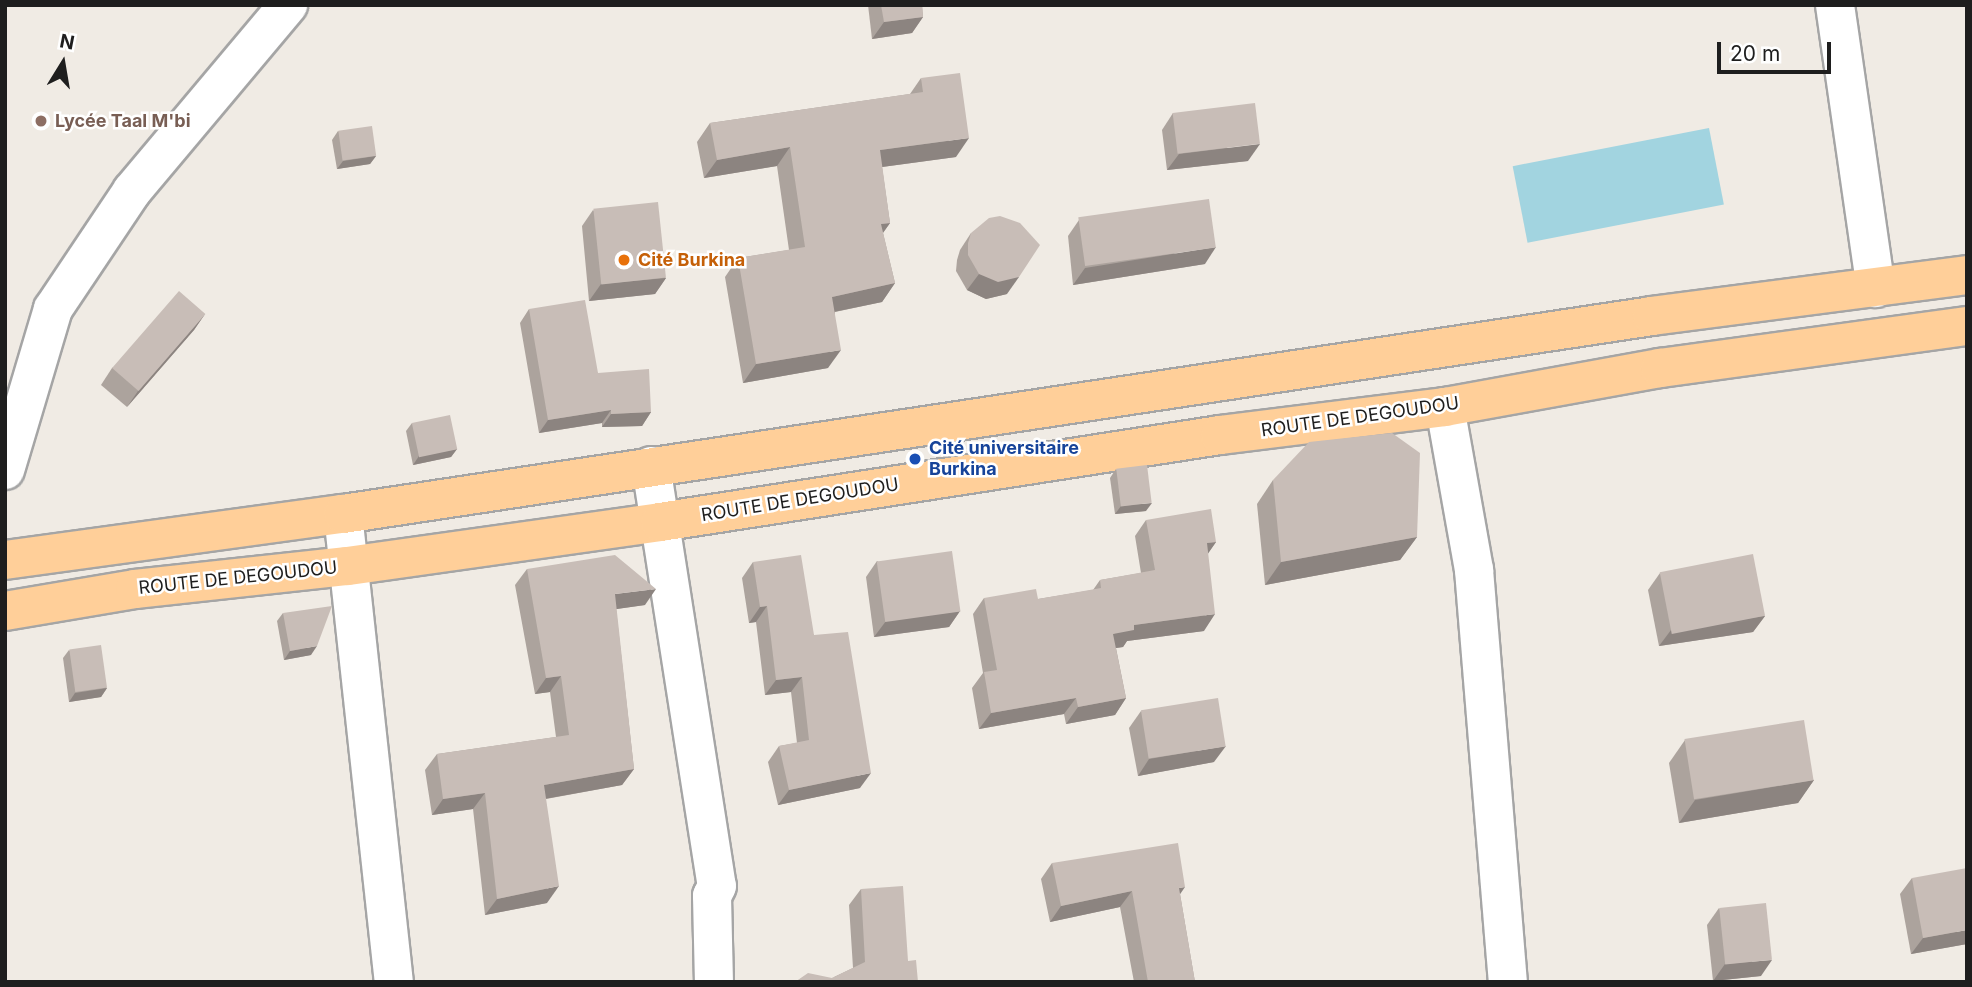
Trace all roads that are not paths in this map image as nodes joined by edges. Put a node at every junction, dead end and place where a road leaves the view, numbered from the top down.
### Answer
1 (288, 5) edge
2 (1835, 5) edge
3 (1967, 275) edge
4 (1876, 288) junction
5 (1967, 326) edge
6 (1445, 407) junction
7 (651, 466) junction
8 (5, 470) edge
9 (343, 514) junction
10 (660, 522) junction
11 (5, 560) edge
12 (348, 566) junction
13 (5, 611) edge
14 (394, 982) edge
15 (714, 982) edge
16 (1508, 982) edge

1 - 8 street
2 - 4 street
3 - 4 main road
4 - 7 main road
5 - 6 main road, ROUTE DE DEGOUDOU
6 - 10 main road, ROUTE DE DEGOUDOU
6 - 16 street
7 - 9 main road
7 - 10 street
9 - 11 main road
9 - 12 street
10 - 12 main road, ROUTE DE DEGOUDOU
10 - 15 street
12 - 13 main road, ROUTE DE DEGOUDOU
12 - 14 street

